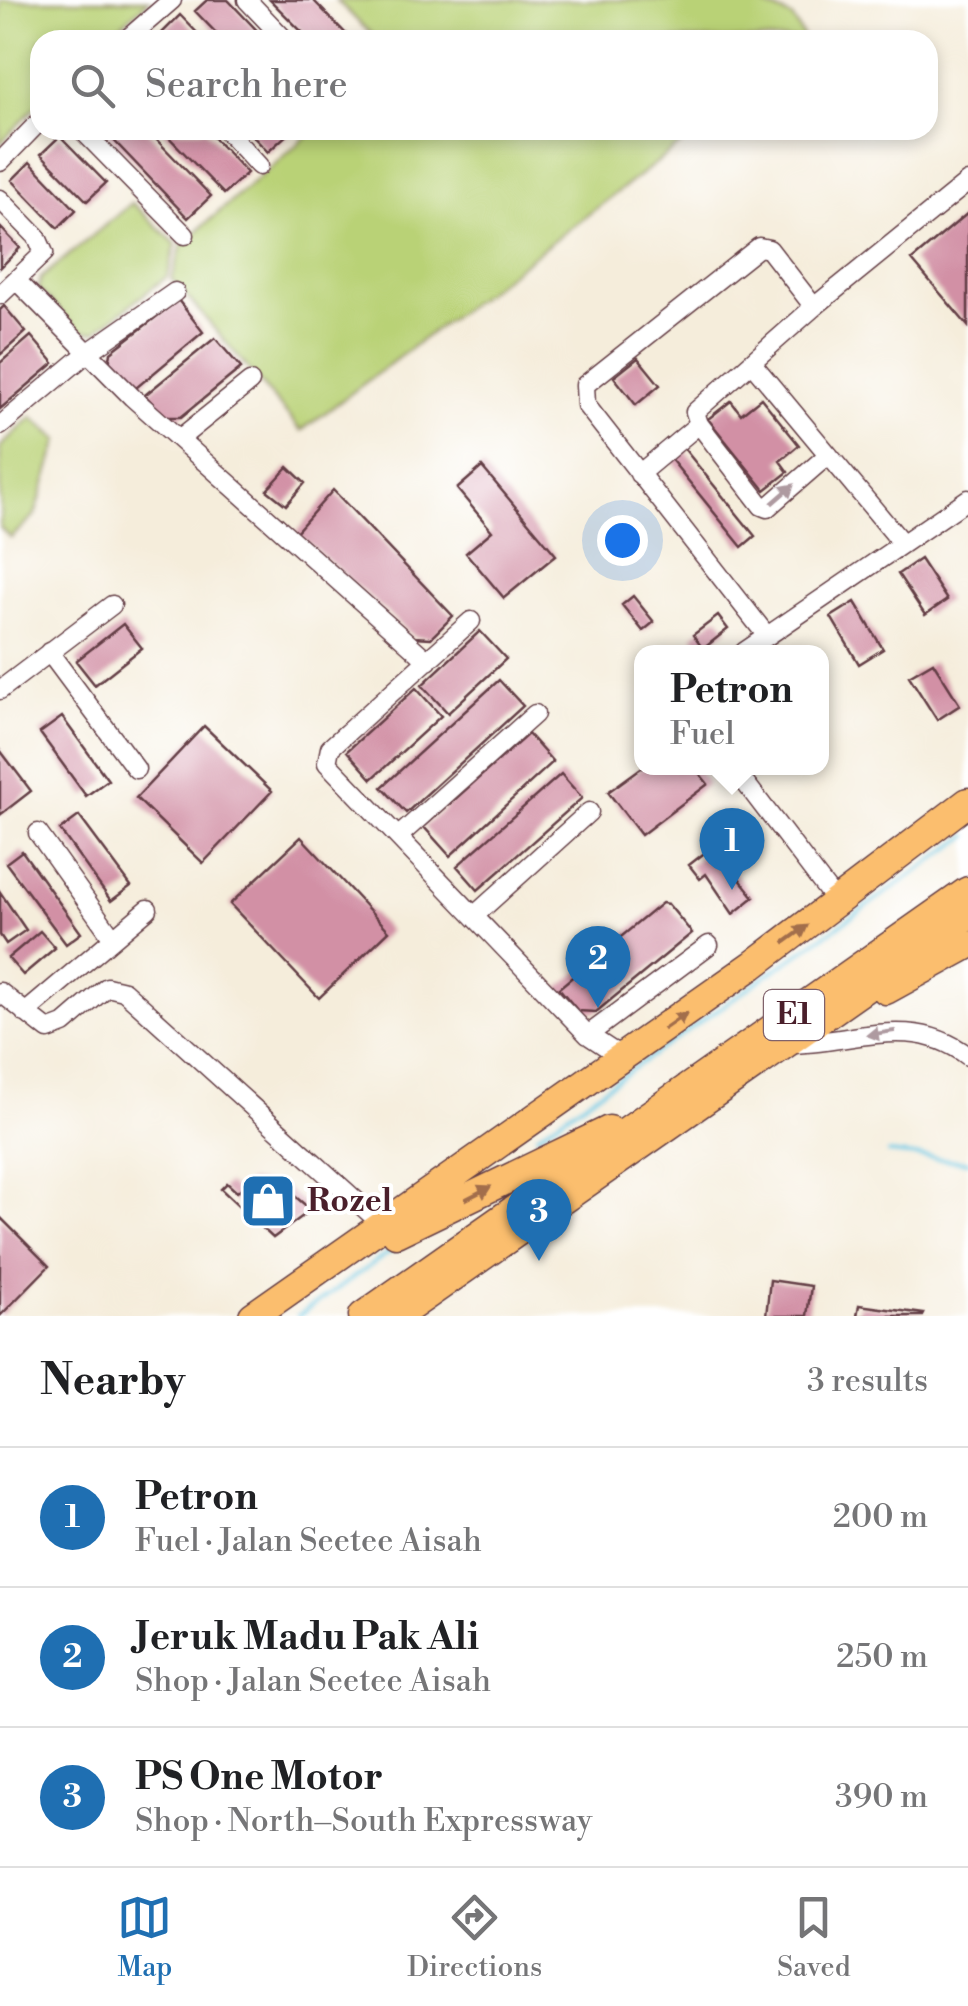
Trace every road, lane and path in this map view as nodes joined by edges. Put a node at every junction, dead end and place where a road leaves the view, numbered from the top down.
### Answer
1 (172, 0) edge
2 (248, 0) edge
3 (142, 30) edge
4 (276, 30) edge
5 (30, 130) edge
6 (92, 140) edge
7 (235, 140) edge
8 (0, 162) edge
9 (259, 166) dead end
10 (968, 182) edge
11 (0, 199) edge
12 (185, 234) dead end
13 (16, 281) junction
14 (175, 292) dead end
15 (0, 295) edge
16 (814, 308) junction
17 (86, 354) junction
18 (752, 363) junction
19 (250, 382) dead end
20 (699, 424) junction
21 (0, 426) edge
22 (179, 439) junction
23 (828, 456) junction
24 (639, 474) junction
25 (968, 499) edge
26 (902, 543) junction
27 (112, 604) dead end
28 (471, 621) dead end
29 (767, 636) junction
30 (754, 645) edge
31 (50, 652) junction
32 (428, 661) junction
33 (0, 690) edge
34 (535, 714) dead end
35 (136, 768) dead end
36 (739, 775) edge
37 (968, 802) edge
38 (589, 812) dead end
39 (38, 833) dead end
40 (398, 836) junction
41 (968, 891) edge
42 (837, 903) junction
43 (148, 909) dead end
44 (474, 916) junction
45 (968, 916) edge
46 (113, 938) junction
47 (708, 945) dead end
48 (968, 946) edge
49 (0, 992) edge
50 (851, 1000) junction
51 (24, 1013) junction
52 (588, 1035) junction
53 (790, 1044) junction
54 (633, 1050) junction
55 (968, 1056) edge
56 (588, 1082) junction
57 (648, 1117) junction
58 (384, 1225) junction
59 (326, 1265) junction
60 (253, 1316) edge
61 (363, 1316) edge
62 (397, 1316) edge

1 - 3 street
2 - 4 street
5 - 8 street
6 - 12 street
7 - 9 street
10 - 16 street
11 - 13 street
13 - 15 street
13 - 17 street
14 - 17 street
16 - 18 street
16 - 24 street
17 - 21 street
17 - 22 street
18 - 20 street
18 - 23 street
19 - 22 street
20 -> 23 street
20 - 24 street
22 - 32 street
23 - 26 street
24 - 29 street
25 - 26 street
26 - 29 street
27 - 31 street
28 - 32 street
29 - 30 street
31 - 33 street
31 - 35 street
32 - 40 street
34 - 40 street
36 - 42 street
37 - 42 highway
38 - 44 street
39 - 46 street
40 - 44 street
41 - 57 highway, E1
54 -> 42 highway
43 - 46 street
44 - 52 street
45 - 50 highway, E1
46 - 51 street
47 - 52 street
48 - 50 highway
49 - 51 street
50 - 53 highway, E1
51 - 58 street
52 - 54 street
52 - 56 street
55 -> 53 street
53 - 62 highway, E1
54 - 56 highway
56 - 58 highway
59 -> 57 highway
57 - 61 highway, E1
58 - 59 highway
59 - 60 highway

